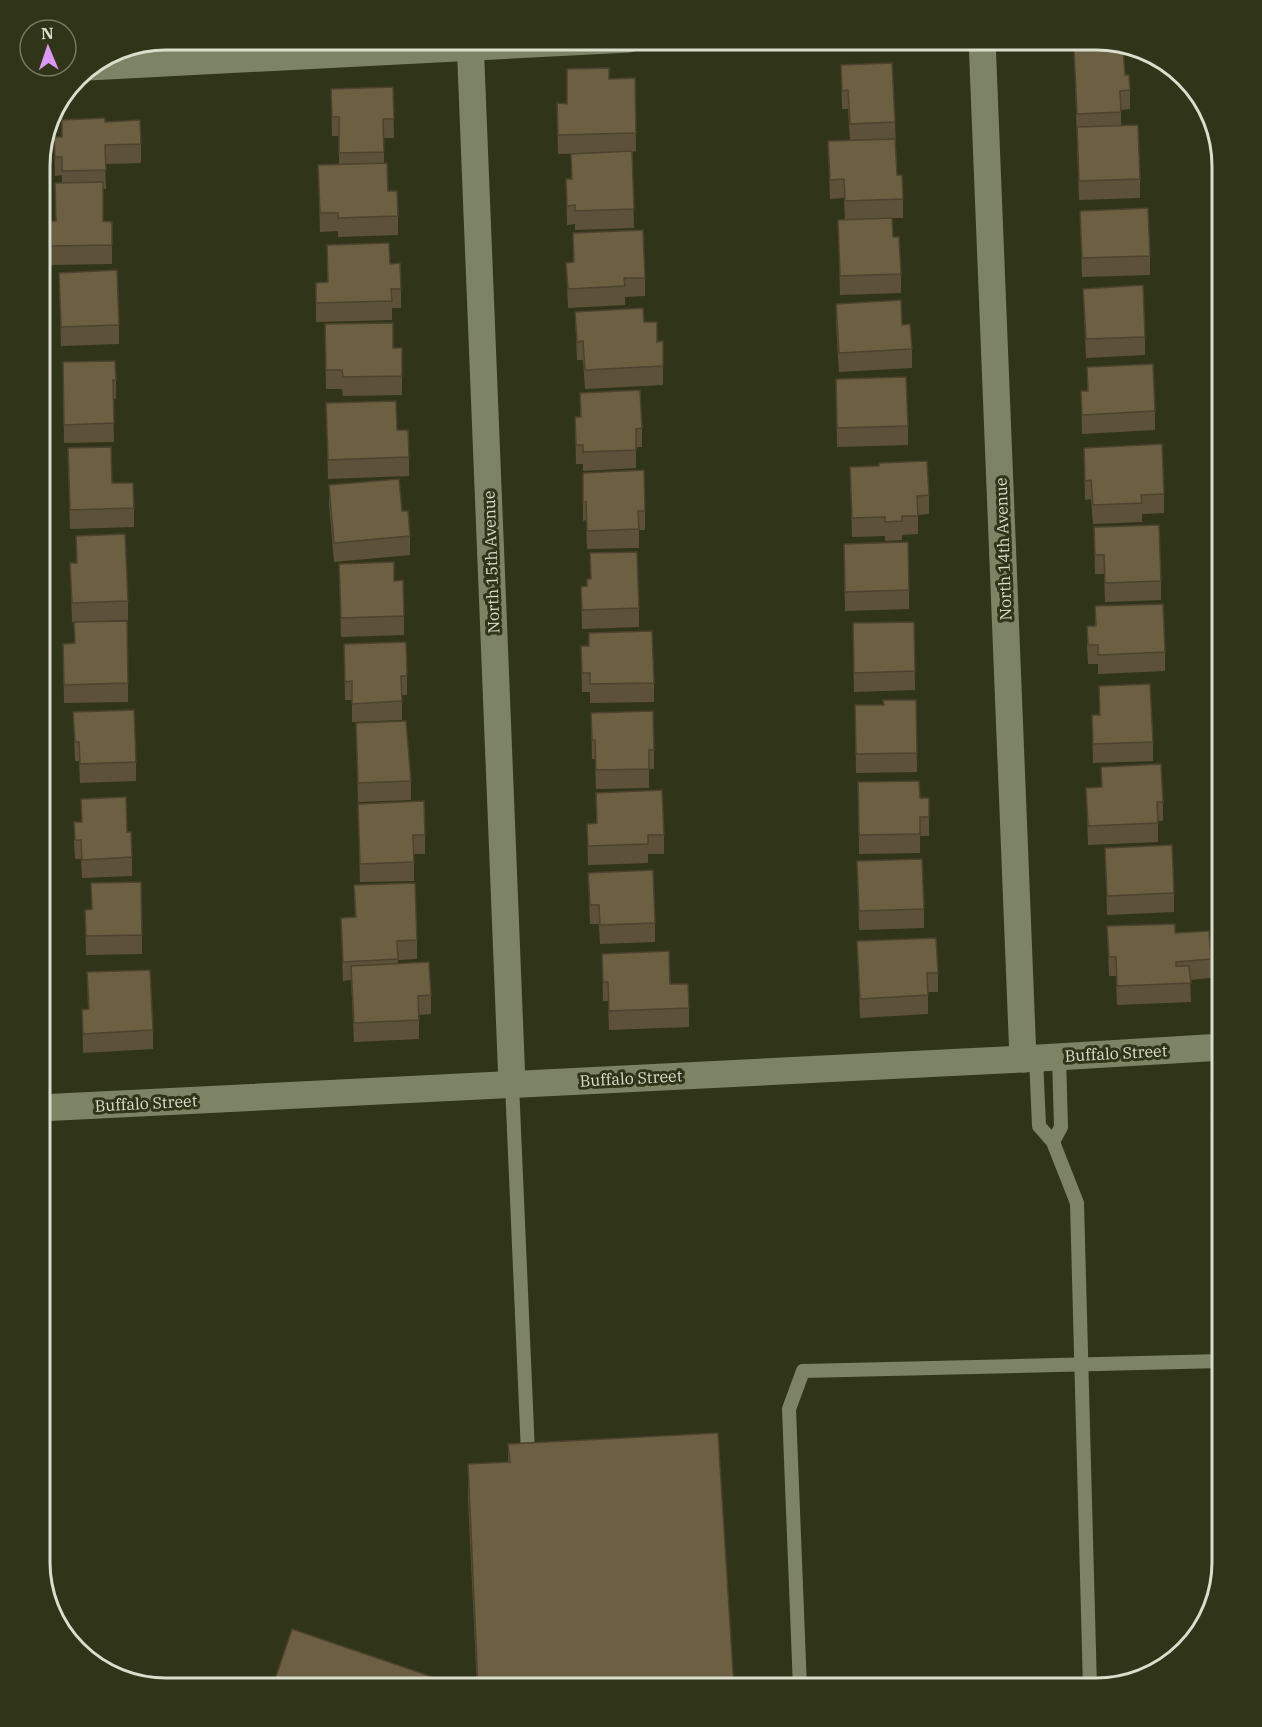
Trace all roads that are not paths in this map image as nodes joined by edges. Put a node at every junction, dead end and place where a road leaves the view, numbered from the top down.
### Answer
1 (359, 50) edge
2 (470, 50) edge
3 (983, 50) edge
4 (107, 66) edge
5 (1212, 1048) edge
6 (1039, 1058) junction
7 (512, 1084) junction
8 (50, 1107) edge
9 (1053, 1142) junction
10 (1212, 1361) edge
11 (1082, 1364) junction
12 (528, 1453) edge
13 (800, 1678) edge
14 (1090, 1678) edge

1 - 4 street
2 - 7 street, North 15th Avenue
3 - 6 street, North 14th Avenue
5 - 6 street, Buffalo Street
6 - 7 street, Buffalo Street
6 - 9 lane
6 - 9 lane
7 - 8 street, Buffalo Street
7 - 12 lane
9 - 11 lane
10 - 11 lane
11 - 13 lane
11 - 14 lane

